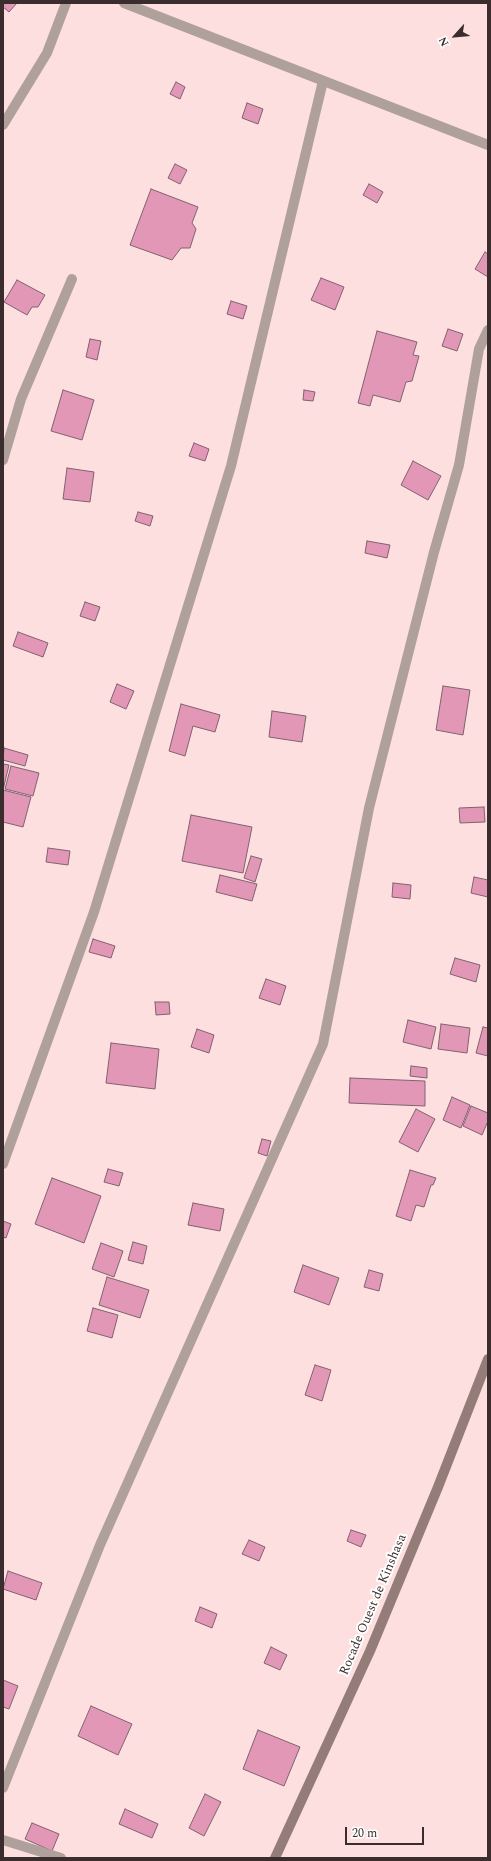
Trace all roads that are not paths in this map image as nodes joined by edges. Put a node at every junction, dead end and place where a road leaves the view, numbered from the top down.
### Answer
1 (66, 3) edge
2 (124, 3) edge
3 (323, 80) junction
4 (3, 125) edge
5 (488, 145) edge
6 (72, 279) dead end
7 (488, 330) edge
8 (3, 460) edge
9 (3, 1164) edge
10 (488, 1359) edge
11 (3, 1788) edge
12 (3, 1840) edge
13 (61, 1858) edge
14 (275, 1858) edge

1 - 4 street
2 - 3 street
3 - 5 street
3 - 9 street
6 - 8 street
7 - 11 street
10 - 14 main road, Rocade Ouest de Kinshasa
12 - 13 street

